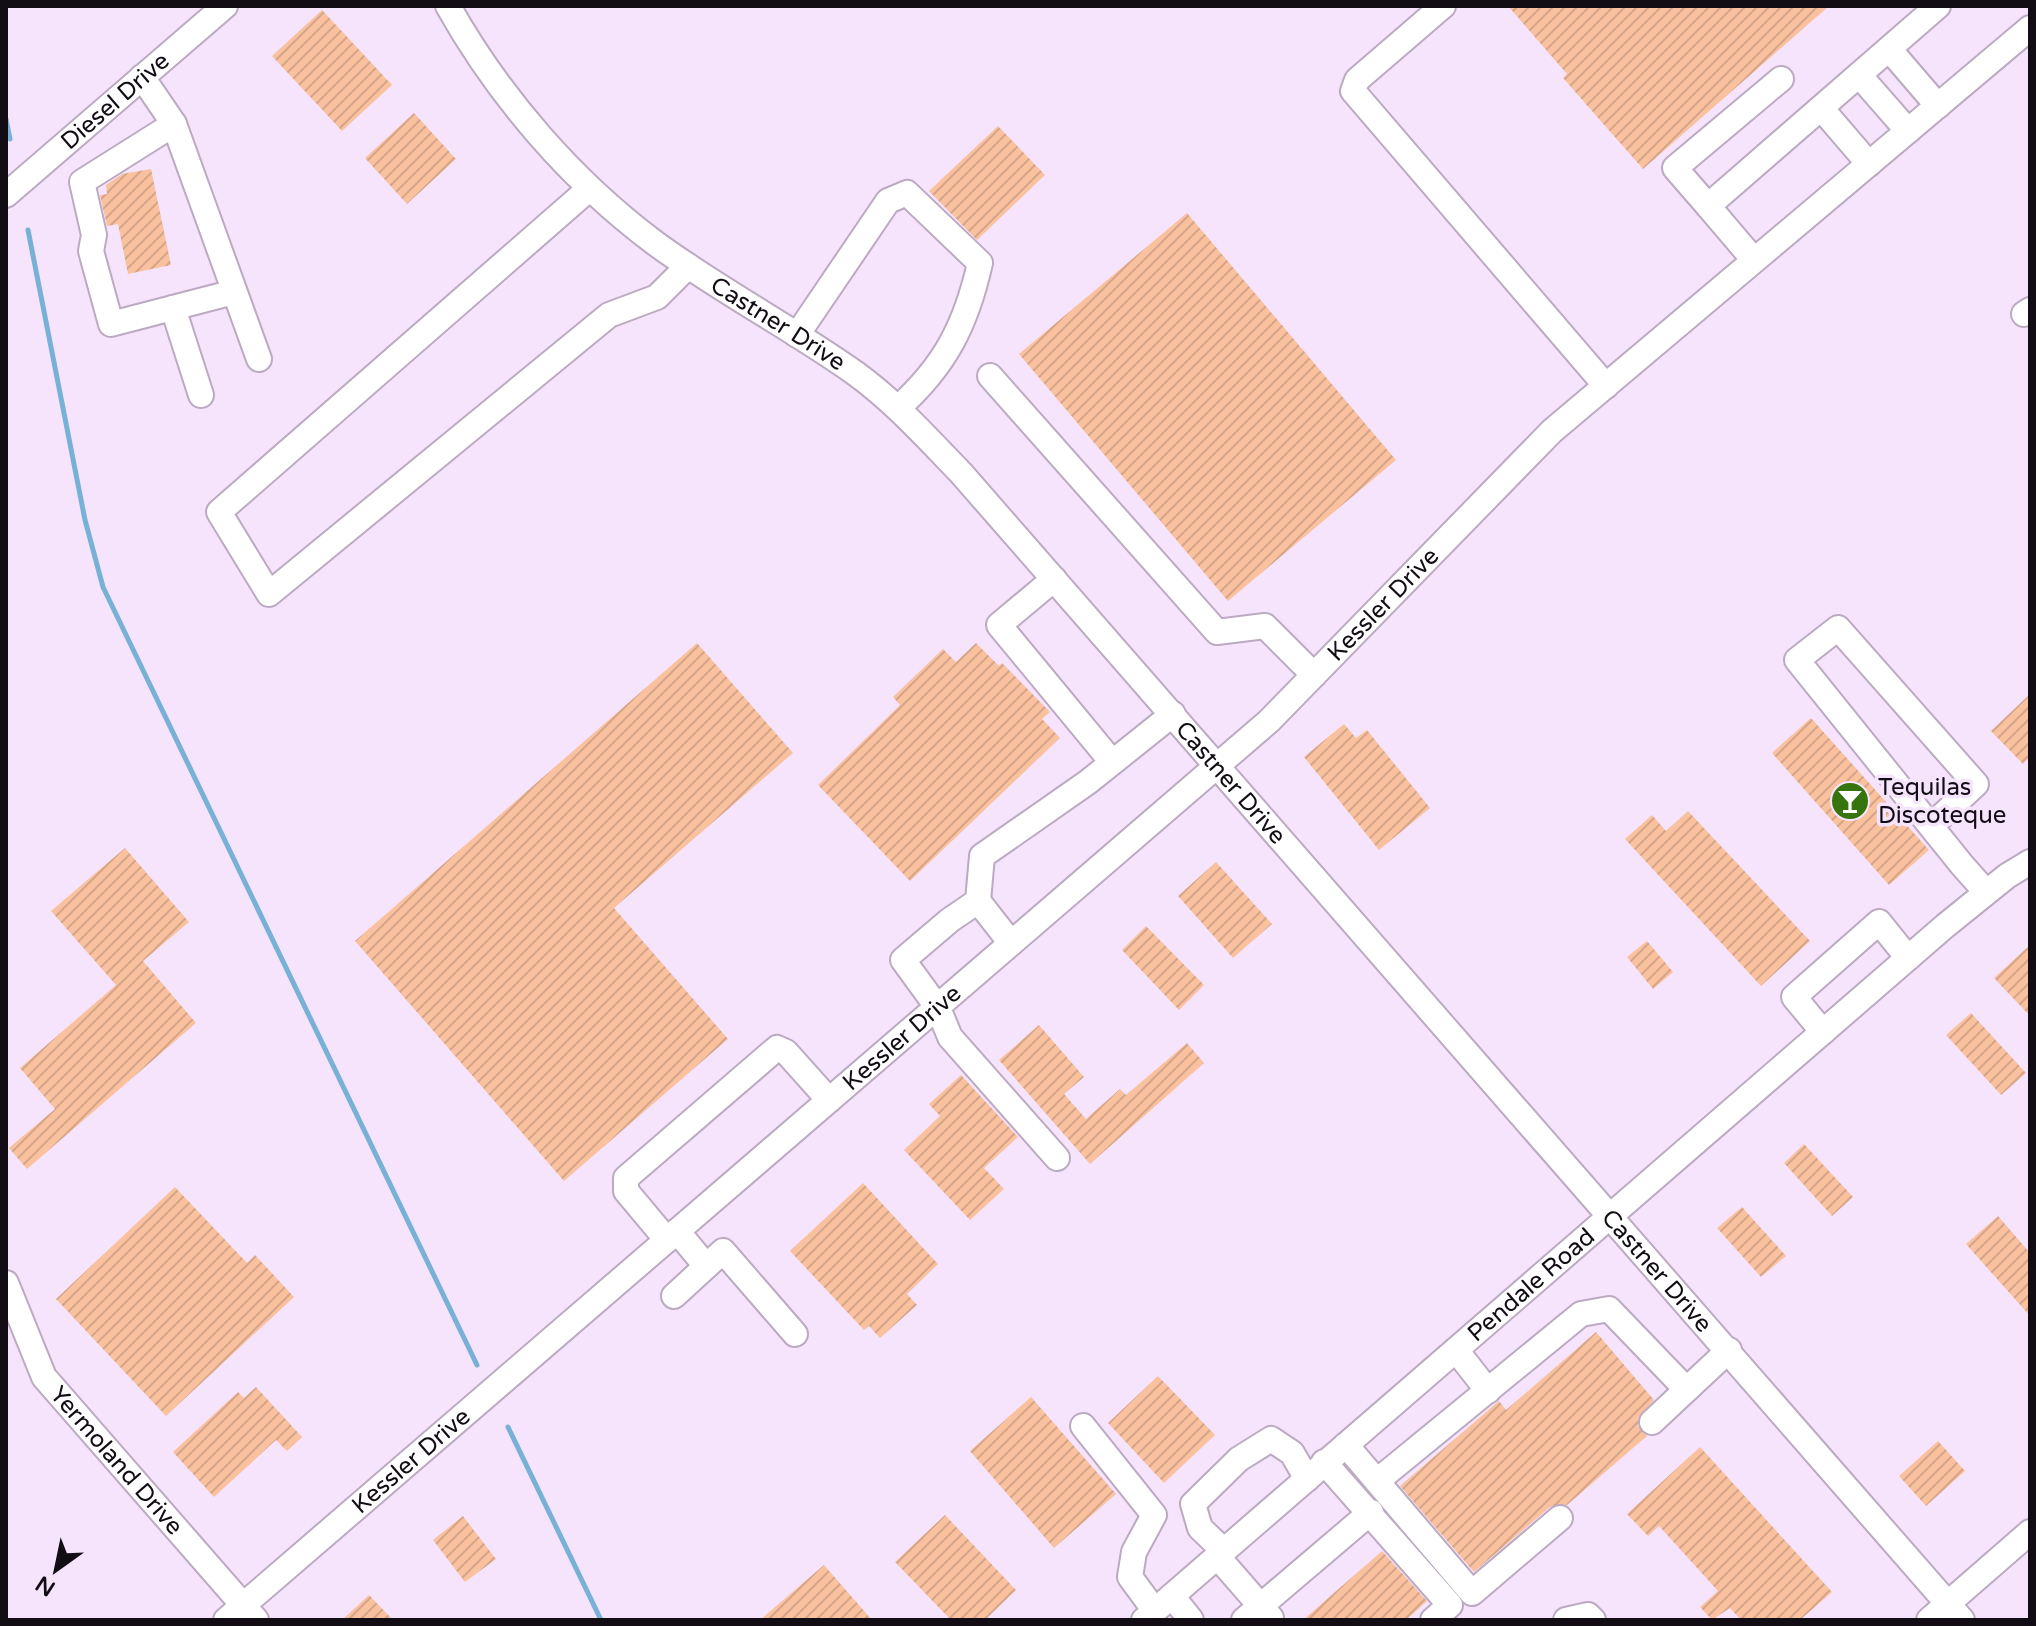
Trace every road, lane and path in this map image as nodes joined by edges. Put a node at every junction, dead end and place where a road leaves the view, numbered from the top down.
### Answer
1 (225, 6) edge
2 (448, 6) edge
3 (1443, 6) edge
4 (1938, 6) edge
5 (2030, 28) edge
6 (1889, 49) junction
7 (1859, 75) junction
8 (142, 77) junction
9 (1781, 79) dead end
10 (1938, 106) junction
11 (1821, 108) junction
12 (174, 124) junction
13 (1908, 131) junction
14 (1869, 164) junction
15 (589, 189) junction
16 (6, 195) edge
17 (1708, 206) junction
18 (1754, 260) junction
19 (688, 266) junction
20 (234, 292) junction
21 (173, 308) junction
22 (797, 335) junction
23 (259, 359) dead end
24 (990, 376) dead end
25 (1606, 386) junction
26 (201, 395) dead end
27 (898, 408) junction
28 (1054, 579) junction
29 (1314, 675) junction
30 (1173, 714) junction
31 (1112, 762) junction
32 (1218, 765) junction
33 (1931, 826) junction
34 (2030, 862) edge
35 (1986, 892) junction
36 (978, 901) junction
37 (1011, 943) junction
38 (1908, 958) junction
39 (938, 1008) junction
40 (1823, 1032) junction
41 (829, 1100) junction
42 (1057, 1158) dead end
43 (1611, 1215) junction
44 (672, 1236) junction
45 (706, 1266) junction
46 (6, 1283) edge
47 (674, 1296) dead end
48 (795, 1334) dead end
49 (1456, 1350) junction
50 (1729, 1350) junction
51 (1686, 1389) junction
52 (1488, 1391) junction
53 (1652, 1422) dead end
54 (1083, 1426) dead end
55 (1346, 1445) junction
56 (1316, 1471) junction
57 (1377, 1481) junction
58 (1371, 1512) junction
59 (1560, 1518) dead end
60 (2030, 1532) edge
61 (1220, 1554) junction
62 (1157, 1609) edge
63 (1955, 1612) edge
64 (242, 1615) edge
65 (1260, 1616) edge
66 (1191, 1620) edge
67 (1433, 1620) edge
68 (1566, 1620) edge
69 (1593, 1620) edge
70 (1929, 1620) edge

1 - 8 street, Diesel Drive
2 - 15 street, Castner Drive
3 - 25 street
4 - 6 street
5 - 10 street, Kessler Drive
6 - 7 street
6 - 10 street
7 - 11 street
7 - 13 street
8 - 12 street
8 - 16 street, Diesel Drive
9 - 17 street
10 - 13 street, Kessler Drive
11 - 14 street
11 - 17 street
12 - 20 street
12 - 21 street
13 - 14 street, Kessler Drive
14 - 18 street, Kessler Drive
15 - 19 street, Castner Drive
15 - 19 street
17 - 18 street
18 - 25 street, Kessler Drive
19 - 22 street, Castner Drive
20 - 21 street
20 - 23 street
21 - 26 street
22 - 27 street, Castner Drive
22 - 27 street
24 - 29 street
25 - 29 street, Kessler Drive
27 - 28 street, Castner Drive
28 - 30 street, Castner Drive
28 - 31 street
29 - 32 street, Kessler Drive
30 - 31 street
30 - 32 street, Castner Drive
31 - 36 street
32 - 37 street, Kessler Drive
32 - 43 street, Castner Drive
33 - 33 street
33 - 35 street
34 - 35 street, Pendale Road
35 - 38 street, Pendale Road
36 - 37 street
36 - 39 street
37 - 39 street, Kessler Drive
38 - 40 street, Pendale Road
38 - 40 street
39 - 41 street, Kessler Drive
39 - 42 street
40 - 43 street, Pendale Road
41 - 44 street, Kessler Drive
41 - 44 street
43 - 49 street, Pendale Road
43 - 50 street, Castner Drive
44 - 45 street
44 - 64 street, Kessler Drive
45 - 47 street
45 - 48 street
46 - 64 street, Yermoland Drive
49 - 52 street
49 - 55 street, Pendale Road
50 - 51 street
50 - 63 street, Castner Drive
51 - 52 street
51 - 53 street
52 - 57 street
54 - 62 street
55 - 56 street, Pendale Road
55 - 57 street
56 - 58 street
56 - 61 street, Pendale Road
56 - 61 street
57 - 59 street
58 - 65 street
58 - 67 street
60 - 63 street
61 - 62 street, Pendale Road
61 - 65 street
62 - 66 street
63 - 70 street
68 - 69 street

